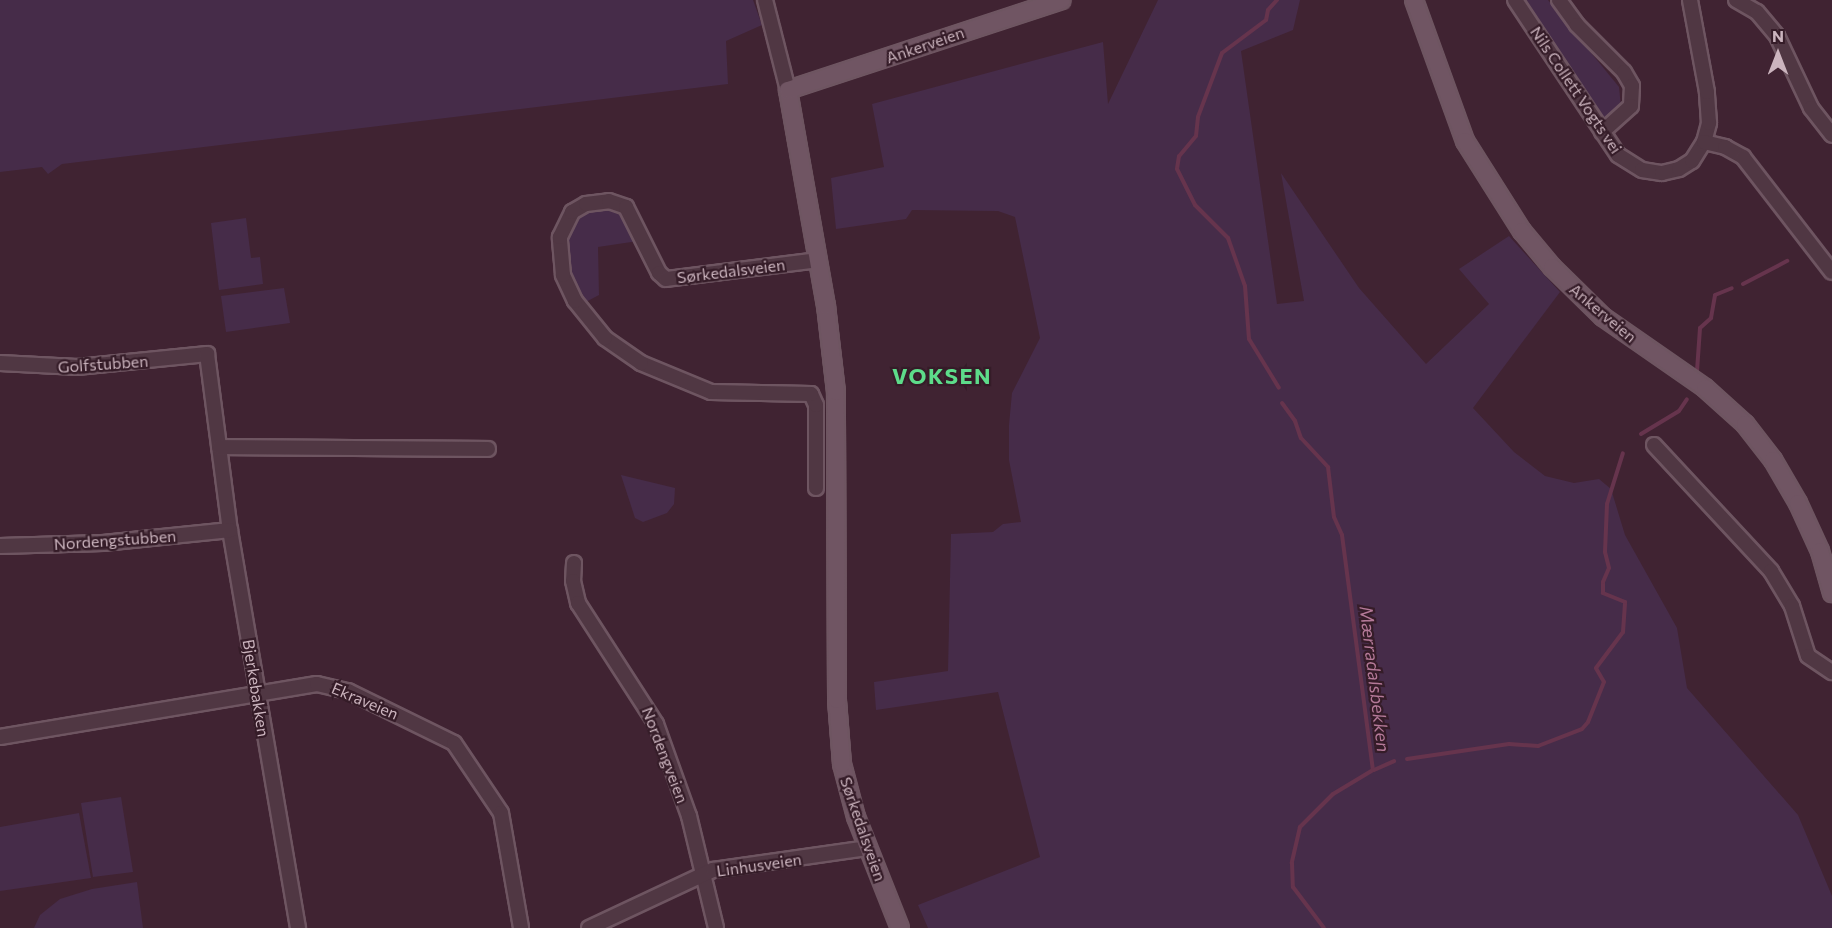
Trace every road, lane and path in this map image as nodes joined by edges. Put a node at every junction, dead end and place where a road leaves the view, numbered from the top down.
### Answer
1 (765, 0) edge
2 (1062, 0) edge
3 (1414, 0) edge
4 (1515, 0) edge
5 (1559, 0) edge
6 (1690, 0) edge
7 (1736, 0) edge
8 (788, 90) junction
9 (1602, 132) junction
10 (1832, 135) edge
11 (1704, 142) junction
12 (818, 260) junction
13 (1832, 272) edge
14 (207, 354) joint
15 (0, 363) edge
16 (1654, 445) dead end
17 (219, 447) junction
18 (488, 449) dead end
19 (816, 488) dead end
20 (230, 530) junction
21 (0, 546) edge
22 (574, 562) dead end
23 (1832, 593) edge
24 (1832, 672) edge
25 (258, 694) junction
26 (0, 736) edge
27 (868, 848) junction
28 (704, 873) junction
29 (298, 928) edge
30 (521, 928) edge
31 (589, 928) edge
32 (716, 928) edge
33 (900, 928) edge

1 - 8 street, Sørkedalsveien
2 - 8 main road, Ankerveien
3 - 23 main road, Ankerveien
4 - 9 street, Nils Collett Vogts vei
5 - 9 street
6 - 11 street
7 - 10 street
8 - 12 main road, Sørkedalsveien
9 - 11 street, Nils Collett Vogts vei
11 - 13 street
12 - 19 street, Sørkedalsveien
12 - 27 main road, Sørkedalsveien
14 - 15 street, Golfstubben
14 - 17 street, Bjerkebakken
16 - 24 street
17 - 18 street
17 - 20 street, Bjerkebakken
20 - 21 street, Nordengstubben
20 - 25 street, Bjerkebakken
22 - 28 street, Nordengveien
25 - 26 street, Ekraveien
25 - 29 street, Bjerkebakken
25 - 30 street, Ekraveien
27 - 28 street, Linhusveien
27 - 33 main road, Sørkedalsveien
28 - 31 street, Linhusveien
28 - 32 street, Nordengveien

